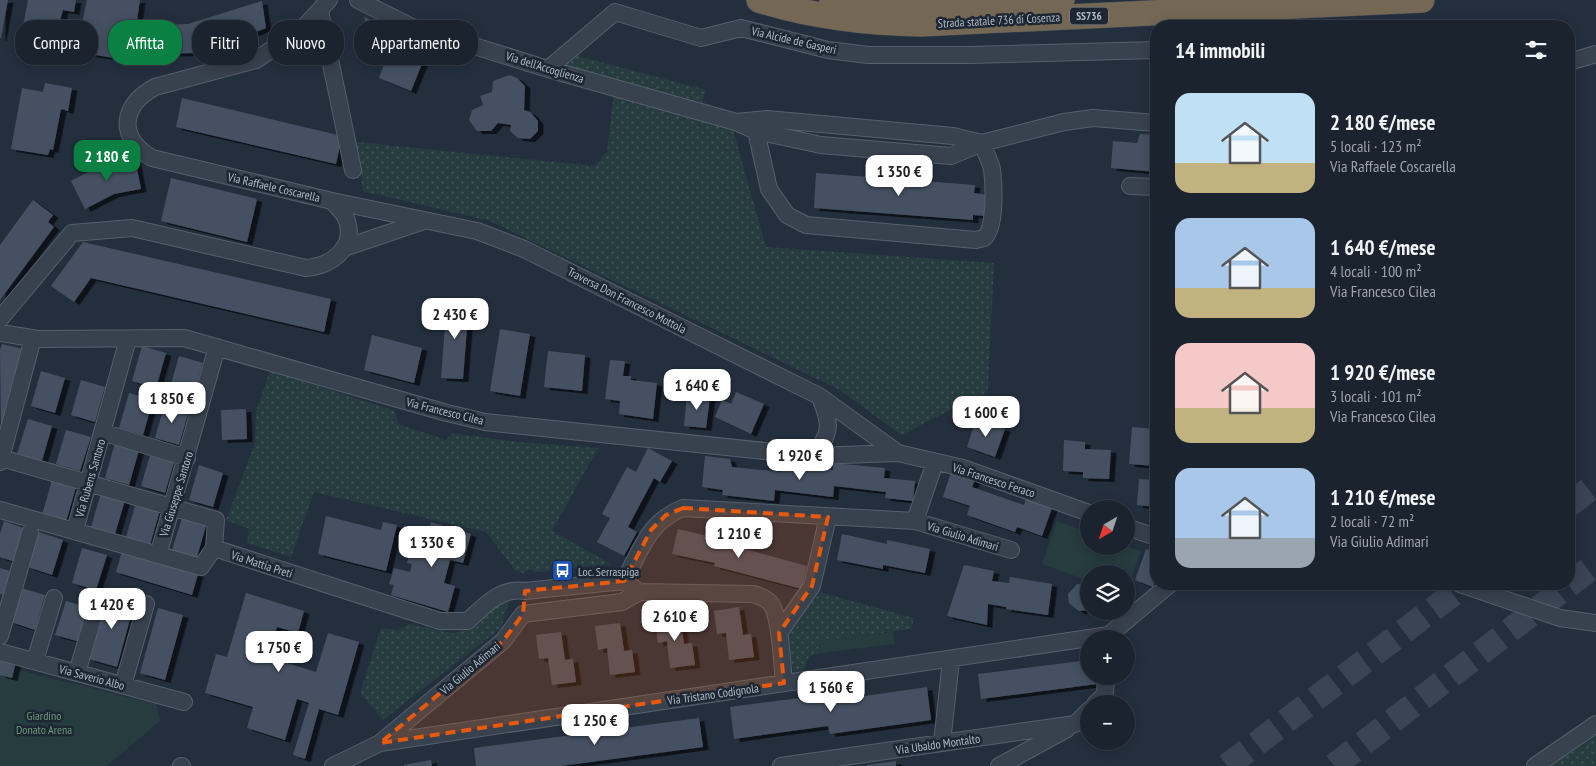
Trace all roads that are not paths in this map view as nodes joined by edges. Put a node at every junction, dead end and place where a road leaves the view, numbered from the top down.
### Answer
1 (358, 0) edge
2 (759, 0) edge
3 (832, 0) edge
4 (1062, 0) edge
5 (1422, 0) edge
6 (325, 6) edge
7 (1150, 50) edge
8 (1596, 54) edge
9 (1575, 60) edge
10 (548, 69) junction
11 (736, 122) junction
12 (1150, 123) edge
13 (756, 131) junction
14 (982, 143) junction
15 (353, 170) dead end
16 (1130, 186) dead end
17 (1150, 187) edge
18 (332, 201) junction
19 (424, 221) junction
20 (344, 248) junction
21 (0, 319) edge
22 (0, 333) edge
23 (33, 338) junction
24 (128, 339) junction
25 (217, 347) junction
26 (819, 396) junction
27 (102, 432) junction
28 (898, 454) junction
29 (813, 456) junction
30 (187, 458) junction
31 (1, 460) edge
32 (935, 462) junction
33 (88, 484) junction
34 (172, 507) junction
35 (0, 510) edge
36 (1080, 510) edge
37 (828, 517) junction
38 (915, 521) junction
39 (75, 530) junction
40 (1135, 530) edge
41 (30, 533) dead end
42 (1150, 535) edge
43 (214, 548) junction
44 (1011, 550) dead end
45 (158, 555) junction
46 (624, 581) junction
47 (525, 590) junction
48 (1163, 590) edge
49 (1478, 590) edge
50 (639, 592) junction
51 (54, 598) dead end
52 (4, 604) edge
53 (97, 604) dead end
54 (146, 604) dead end
55 (523, 614) junction
56 (1596, 622) edge
57 (1116, 630) edge
58 (780, 633) junction
59 (0, 636) edge
60 (1080, 641) edge
61 (0, 652) edge
62 (951, 660) junction
63 (35, 661) junction
64 (77, 673) junction
65 (784, 683) junction
66 (123, 685) junction
67 (184, 702) dead end
68 (1080, 719) edge
69 (1075, 724) junction
70 (1596, 724) edge
71 (380, 743) junction
72 (942, 743) junction
73 (333, 766) edge
74 (781, 766) edge
75 (999, 766) edge
76 (1535, 766) edge

1 - 10 street, Via dell'Accoglienza
2 - 5 highway, Strada statale 736 di Cosenza / SS736
3 - 4 highway, Strada statale 736 di Cosenza / SS736
6 - 15 street
6 - 18 street, Via Raffaele Coscarella
7 - 10 street, Via Alcide de Gasperi
8 - 9 street
10 - 11 street, Via dell'Accoglienza
11 - 13 street
11 - 14 street
12 - 14 street
13 - 14 street
13 - 14 street
16 - 17 street
18 - 19 street, Traversa Don Francesco Mottola
18 - 20 street, Via Raffaele Coscarella
19 - 20 street
19 - 26 street, Traversa Don Francesco Mottola
20 - 21 street
22 - 23 street, Via Francesco Cilea
23 - 24 street, Via Francesco Cilea
23 - 31 street
24 - 25 street, Via Francesco Cilea
24 - 27 street, Via Rubens Santoro
25 - 29 street, Via Francesco Cilea
25 - 30 street, Via Giuseppe Santoro
26 - 28 street, Traversa Don Francesco Mottola
26 - 29 street
27 - 30 street
27 - 33 street, Via Rubens Santoro
28 - 29 street, Via Francesco Cilea
28 - 32 street, Via Francesco Feraco
30 - 34 street, Via Giuseppe Santoro
31 - 33 street
32 - 36 street, Via Francesco Feraco
32 - 38 street, Via Giulio Adimari
33 - 34 street
33 - 39 street, Via Rubens Santoro
34 - 43 street
34 - 45 street, Via Giuseppe Santoro
35 - 39 street, Via Mattia Preti
37 - 38 street, Via Giulio Adimari
37 - 46 street, Via Giulio Adimari
37 - 58 street
38 - 44 street, Via Giulio Adimari
39 - 45 street, Via Mattia Preti
40 - 42 street
41 - 52 street
43 - 45 street, Via Mattia Preti
43 - 47 street, Via Mattia Preti
46 - 47 street, Via Mattia Preti
46 - 50 street
47 - 55 street
48 - 57 street, Via Tristano Codignola
49 - 56 street
50 - 55 street
50 - 58 street
51 - 63 street
52 - 59 street
53 - 64 street
54 - 66 street
55 - 71 street, Via Giulio Adimari
58 - 65 street
60 - 62 street, Via Tristano Codignola
61 - 63 street, Via Saverio Albo
62 - 65 street, Via Tristano Codignola
62 - 72 street
63 - 64 street, Via Saverio Albo
64 - 66 street, Via Saverio Albo
65 - 71 street, Via Tristano Codignola
66 - 67 street, Via Saverio Albo
68 - 69 street
69 - 72 street, Via Ubaldo Montalto
69 - 75 street
70 - 76 street
71 - 73 street, Via Tristano Codignola
72 - 74 street, Via Ubaldo Montalto

